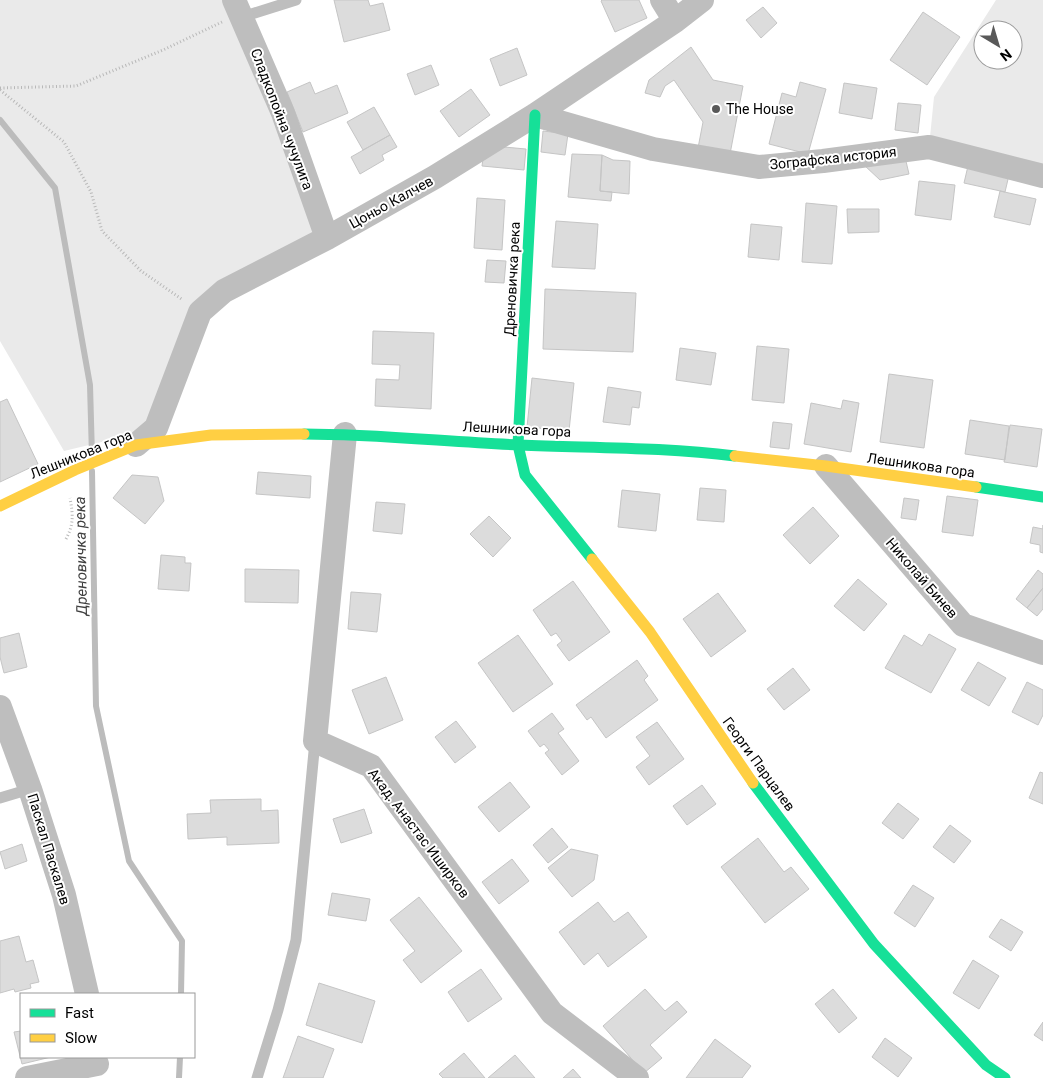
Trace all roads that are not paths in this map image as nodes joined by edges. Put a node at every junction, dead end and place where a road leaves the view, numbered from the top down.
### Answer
1 (296, 0) edge
2 (662, 0) edge
3 (702, 0) edge
4 (239, 10) edge
5 (675, 21) junction
6 (535, 116) junction
7 (1043, 176) edge
8 (327, 238) junction
9 (345, 434) junction
10 (518, 445) junction
11 (136, 446) junction
12 (826, 466) junction
13 (1043, 497) edge
14 (0, 506) edge
15 (1043, 653) edge
16 (0, 707) edge
17 (315, 741) junction
18 (30, 789) junction
19 (0, 798) edge
20 (87, 993) edge
21 (98, 1066) edge
22 (27, 1078) edge
23 (257, 1078) edge
24 (637, 1078) edge
25 (1005, 1078) edge

1 - 4 lane
2 - 5 street
3 - 5 street, Цоньо Калчев
4 - 8 street, Сладкопойна чучулига
5 - 6 street, Цоньо Калчев
6 - 7 street, Зографска история
6 - 8 street, Цоньо Калчев
6 - 10 street, Дреновичка река
8 - 11 street, Цоньо Калчев
9 - 10 street, Лешникова гора
9 - 11 street, Лешникова гора
9 - 17 street
10 - 12 street, Лешникова гора
10 - 25 street, Георги Парцалев
11 - 14 street, Лешникова гора
12 - 13 street, Лешникова гора
12 - 15 street, Николай Бинев
16 - 18 street, Паскал Паскалев
17 - 23 lane
17 - 24 street, Акад. Анастас Иширков
18 - 19 lane
18 - 20 street, Паскал Паскалев
21 - 22 street

